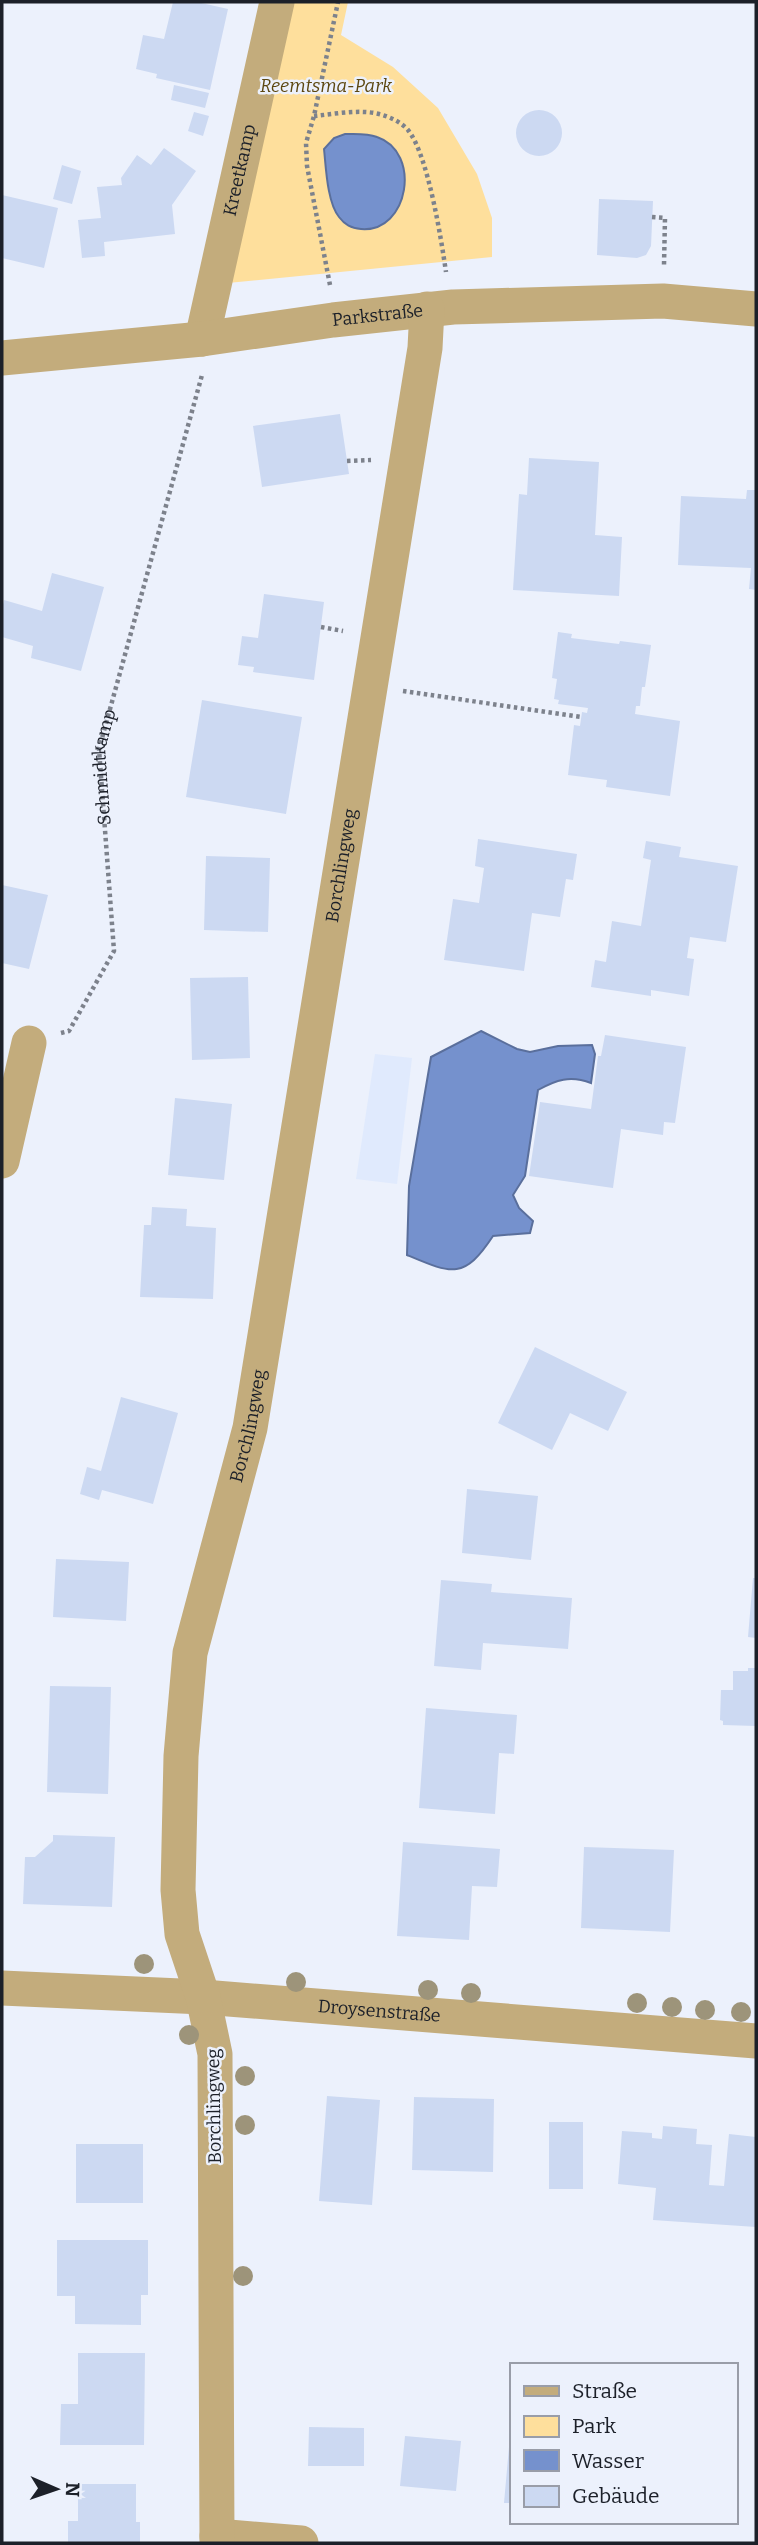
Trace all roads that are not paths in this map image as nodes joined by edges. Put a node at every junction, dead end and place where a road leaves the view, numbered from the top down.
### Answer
1 (276, 2) edge
2 (440, 308) junction
3 (756, 309) edge
4 (202, 339) junction
5 (2, 358) edge
6 (29, 1042) road end
7 (2, 1161) edge
8 (2, 1988) edge
9 (204, 1997) junction
10 (756, 2041) edge
11 (217, 2539) edge
12 (301, 2543) edge

1 - 4 street, Kreetkamp
2 - 3 street, Parkstraße
2 - 4 street, Parkstraße
2 - 9 street, Borchlingweg
4 - 5 street, Parkstraße
6 - 7 street
8 - 9 street, Droysenstraße
9 - 10 street, Droysenstraße
9 - 11 street, Borchlingweg
11 - 12 street

